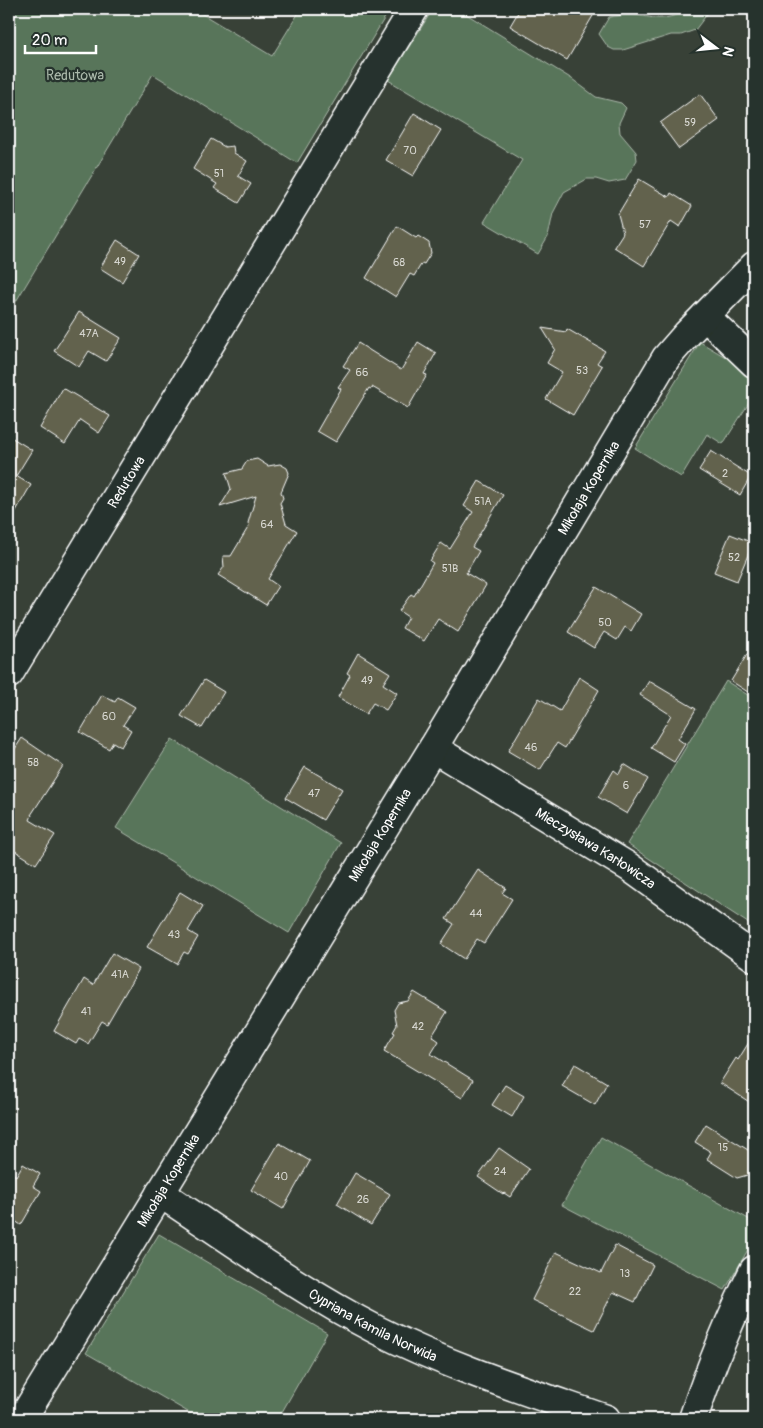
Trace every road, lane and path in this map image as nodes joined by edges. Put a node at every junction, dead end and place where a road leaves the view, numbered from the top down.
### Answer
1 (414, 9) edge
2 (754, 266) edge
3 (705, 316) junction
4 (754, 363) edge
5 (9, 674) edge
6 (432, 748) junction
7 (754, 957) edge
8 (160, 1193) junction
9 (754, 1270) edge
10 (22, 1419) edge
11 (606, 1419) edge
12 (693, 1419) edge

1 - 5 street, Redutowa
2 - 3 street, Mikołaja Kopernika
3 - 4 street
3 - 6 street, Mikołaja Kopernika
6 - 7 street, Mieczysława Karłowicza
6 - 8 street, Mikołaja Kopernika
8 - 10 street, Mikołaja Kopernika
8 - 11 street, Cypriana Kamila Norwida
9 - 12 street

